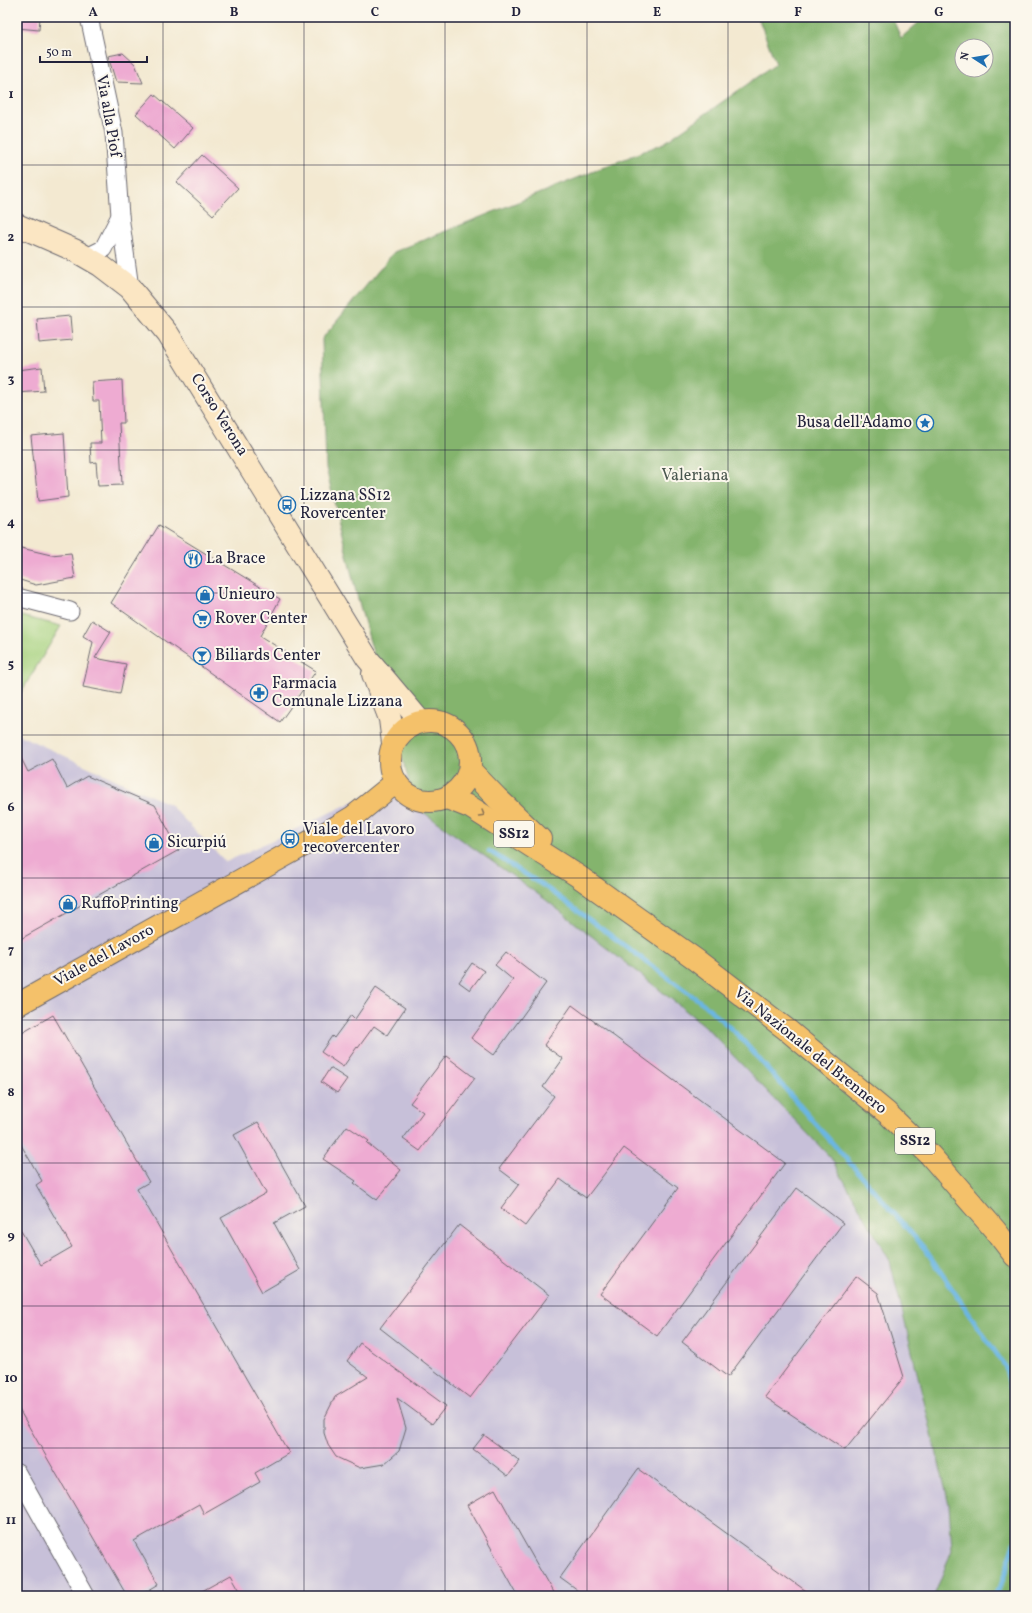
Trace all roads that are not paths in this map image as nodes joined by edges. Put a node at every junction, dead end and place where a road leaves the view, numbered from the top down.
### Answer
1 (89, 17) edge
2 (120, 216) junction
3 (17, 225) edge
4 (125, 249) junction
5 (97, 257) junction
6 (130, 288) junction
7 (17, 597) edge
8 (70, 611) dead end
9 (367, 658) junction
10 (420, 721) junction
11 (393, 743) junction
12 (470, 770) junction
13 (396, 782) junction
14 (447, 798) junction
15 (578, 876) junction
16 (17, 1005) edge
17 (1015, 1256) edge
18 (17, 1473) edge
19 (86, 1596) edge

1 - 2 street, Via alla Piof
2 - 4 street, Via alla Piof
2 - 5 street
3 - 5 main road, Corso Verona
4 - 5 street
4 - 6 street, Via alla Piof
5 - 6 main road, Corso Verona
6 - 9 main road, Corso Verona
7 - 8 street
9 - 10 main road
9 - 11 main road
10 - 11 main road
10 - 12 main road
11 - 13 main road
12 - 14 main road
12 - 15 main road, Via Nazionale del Brennero / SS12
13 - 14 main road
13 - 16 main road, Viale del Lavoro
14 -> 15 main road, Via Nazionale del Brennero / SS12
15 - 17 main road, Via Nazionale del Brennero / SS12
18 - 19 street

